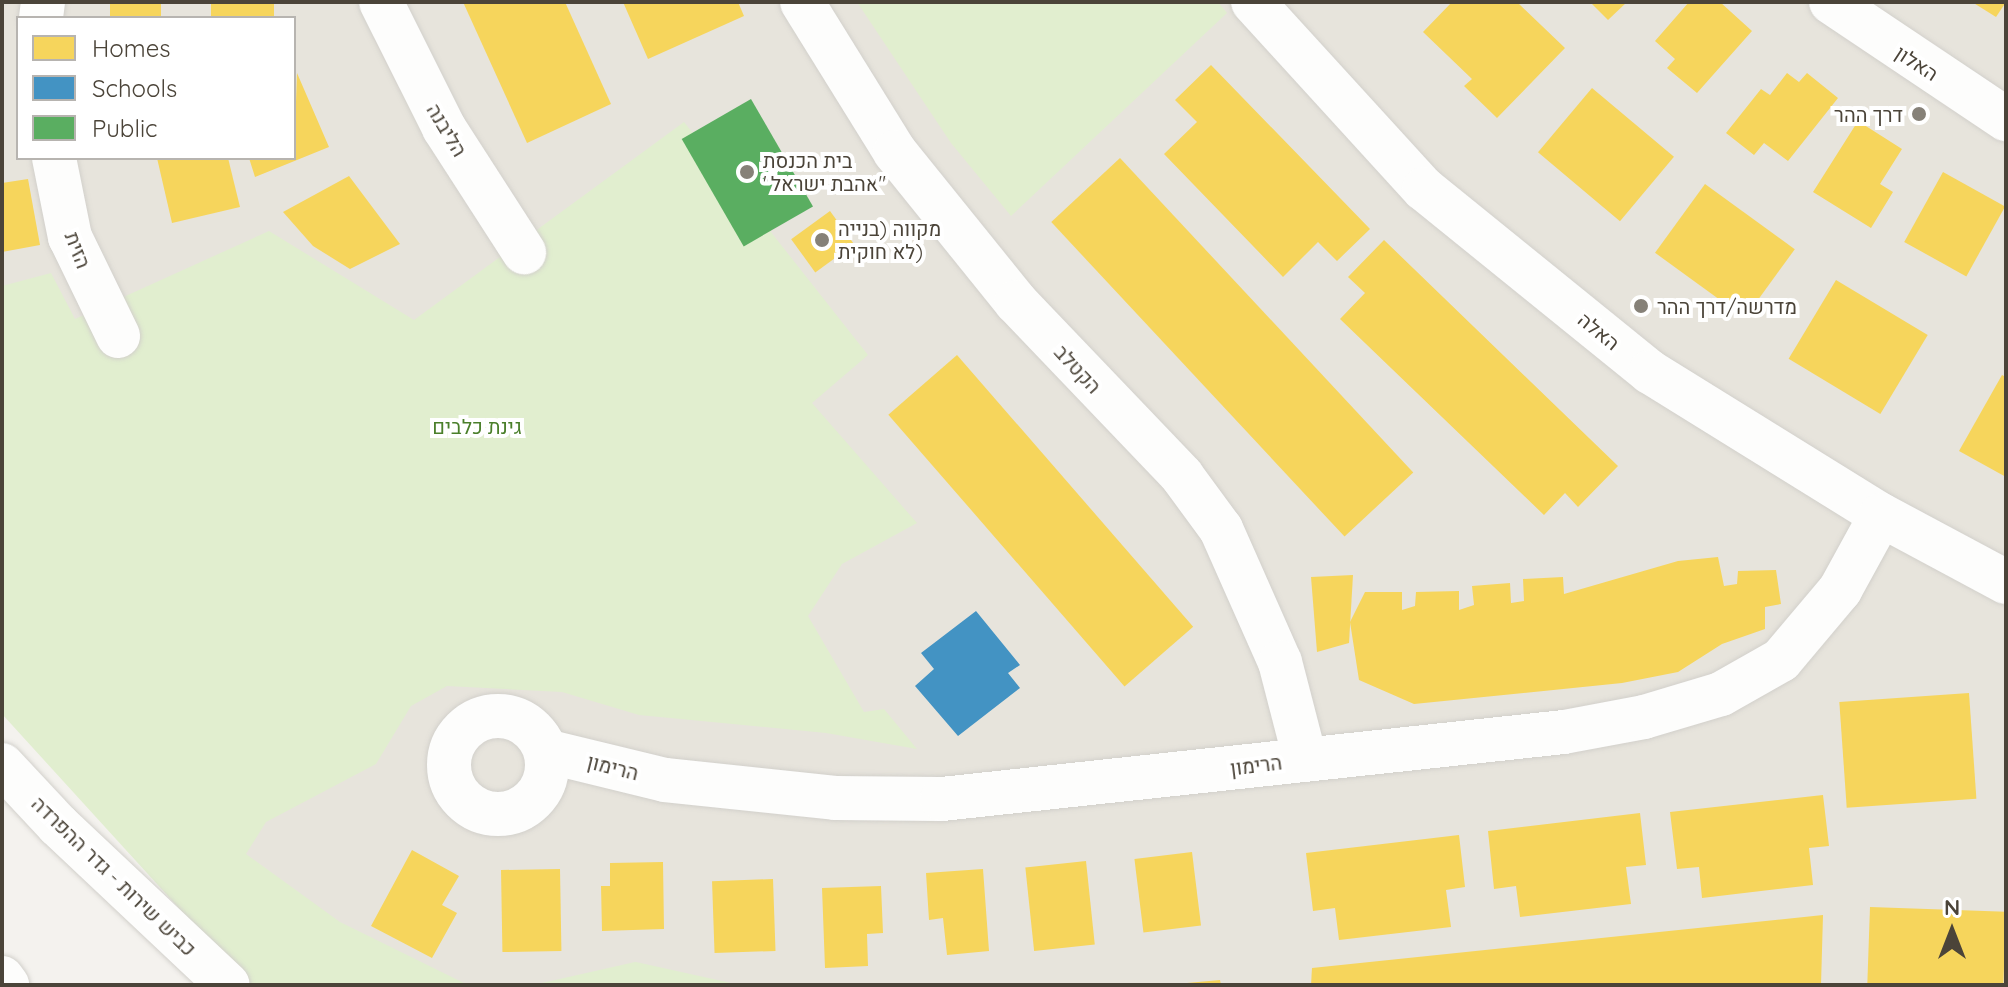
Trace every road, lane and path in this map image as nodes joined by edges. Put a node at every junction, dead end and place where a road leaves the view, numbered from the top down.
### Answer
1 (381, 2) edge
2 (802, 2) edge
3 (1253, 2) edge
4 (1831, 2) edge
5 (2006, 119) edge
6 (54, 160) edge
7 (524, 252) dead end
8 (118, 336) dead end
9 (1881, 515) junction
10 (2006, 582) edge
11 (546, 751) dead end
12 (1305, 759) junction
13 (2, 765) edge
14 (2, 978) edge
15 (7, 985) edge
16 (228, 985) edge

1 - 7 street, הליבנה
2 - 12 street, הקטלב
3 - 9 street, האלה
4 - 5 street, האלון
6 - 8 street, הזית
9 - 10 street, האלה
9 - 12 street, הרימון
11 - 12 street, הרימון
13 - 16 street, כביש שירות - גדר ההפרדה
14 - 15 street

